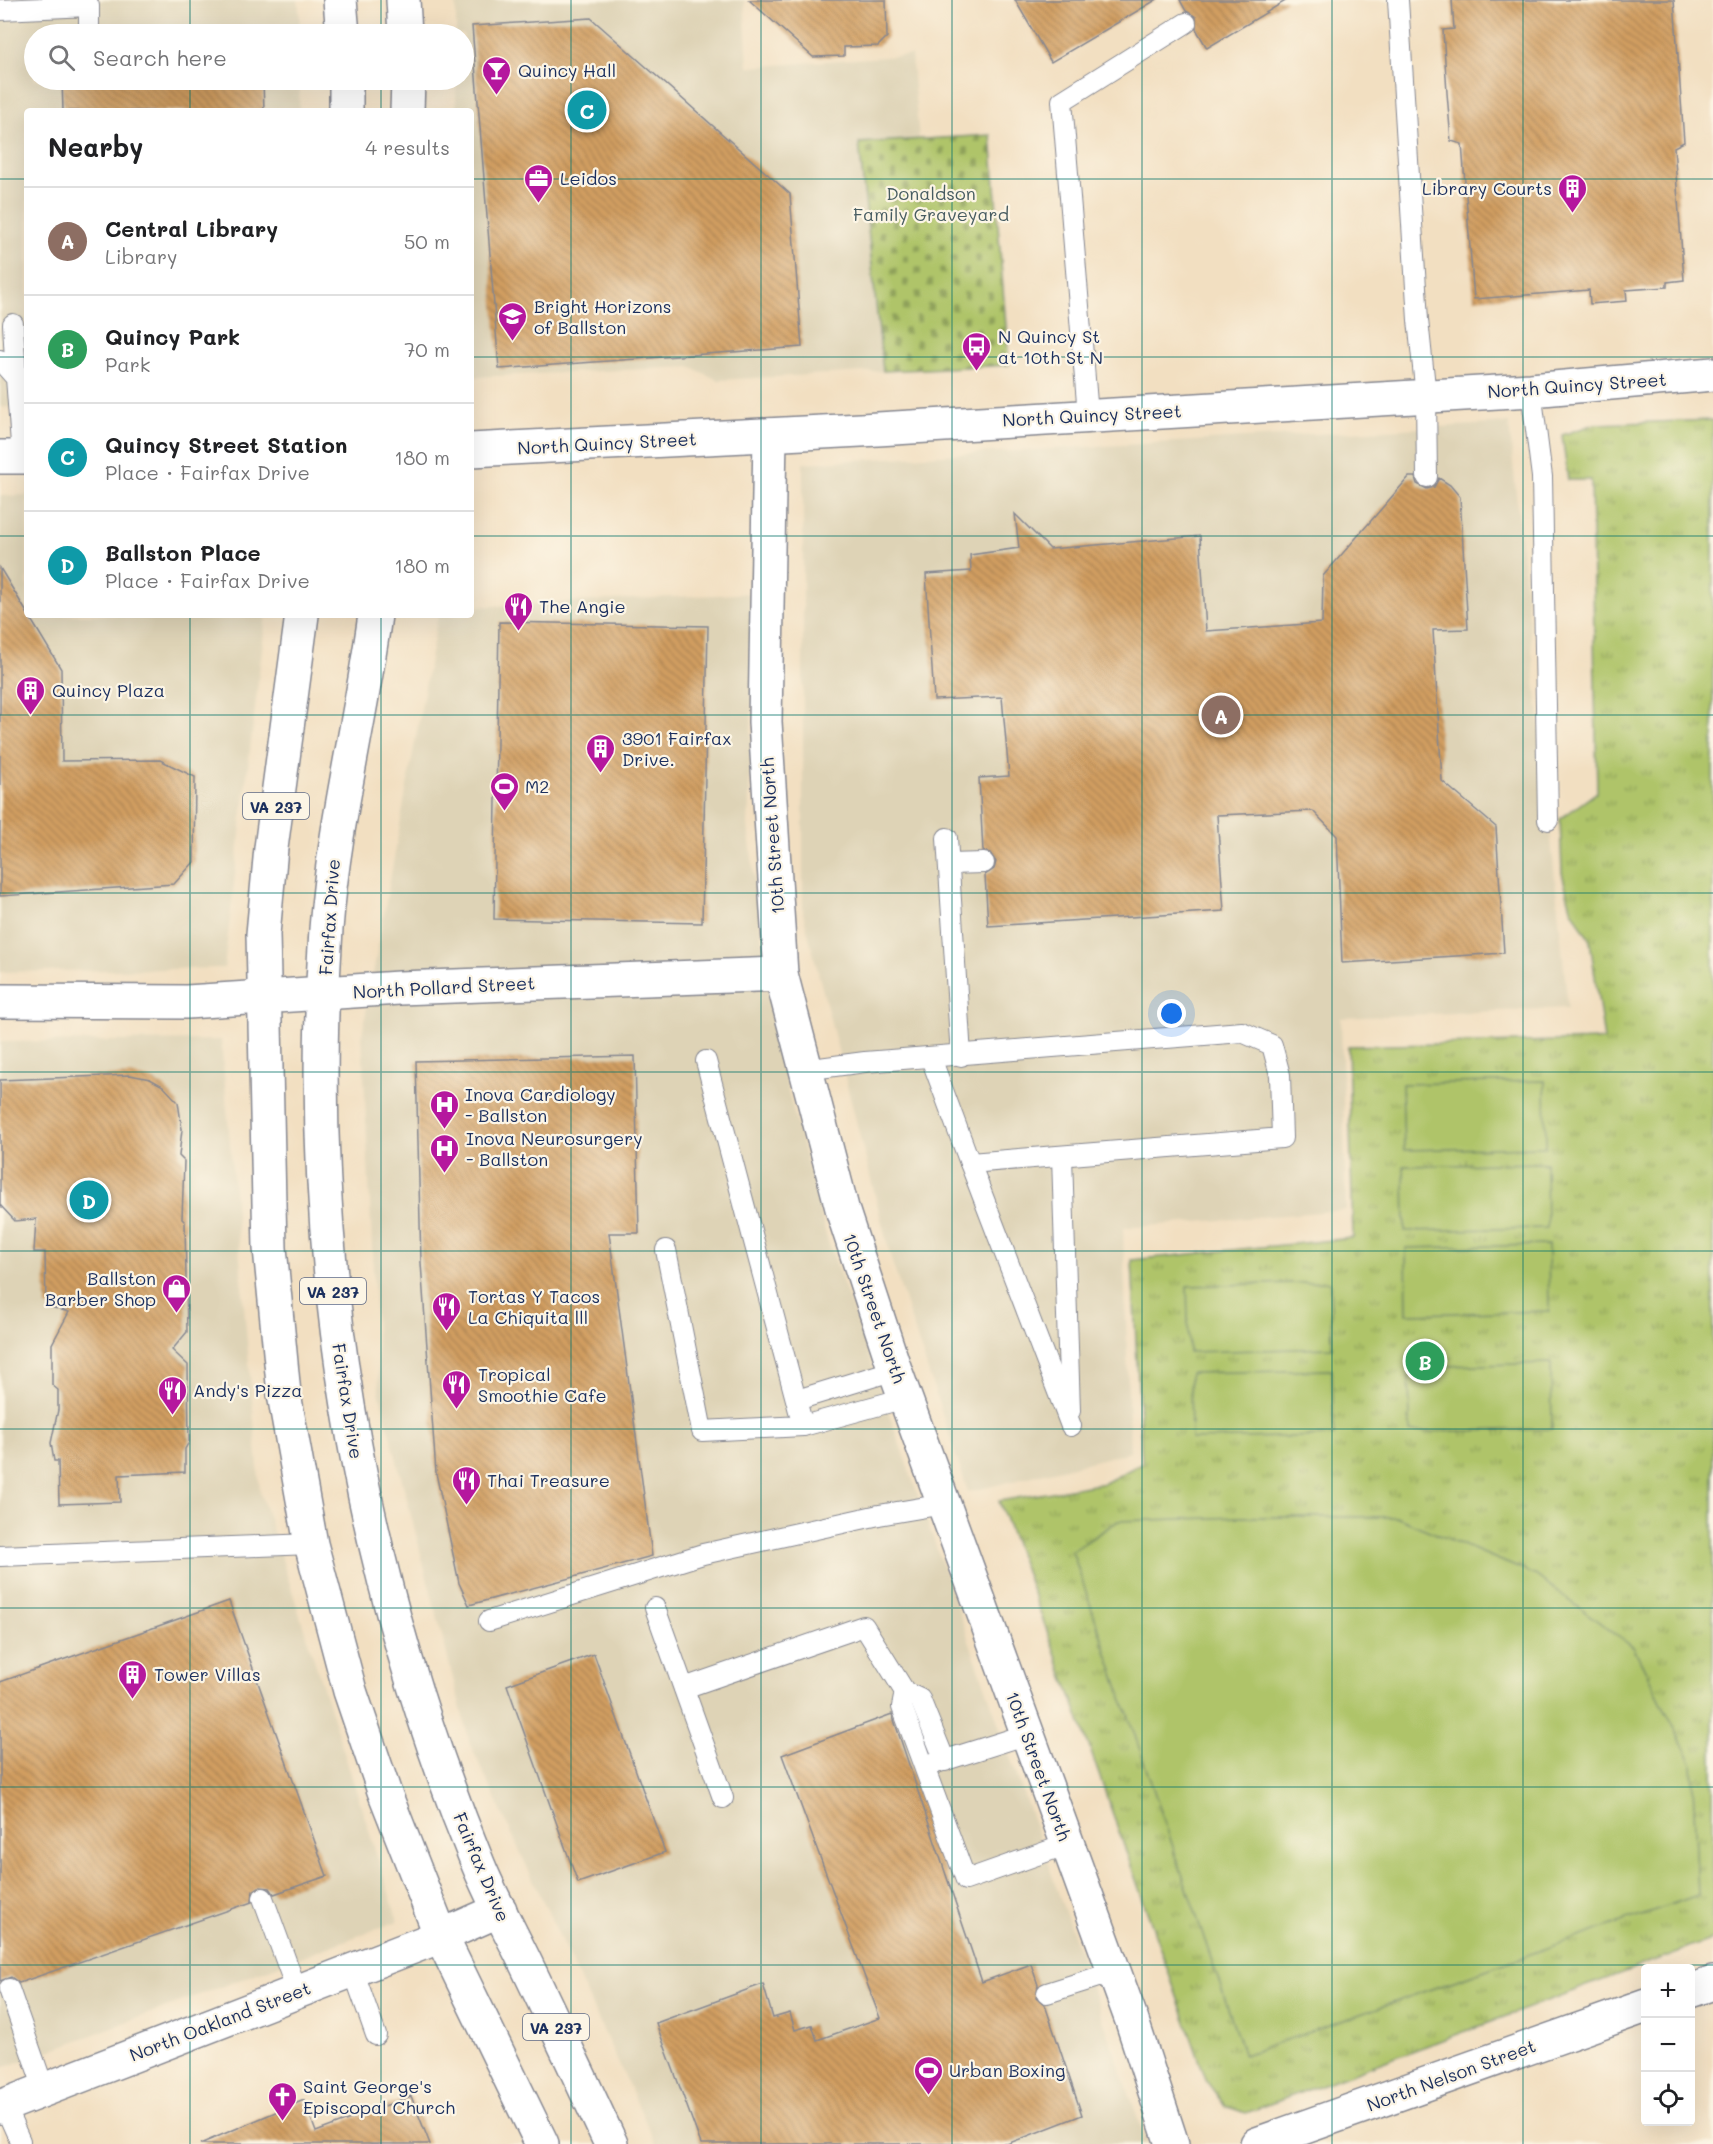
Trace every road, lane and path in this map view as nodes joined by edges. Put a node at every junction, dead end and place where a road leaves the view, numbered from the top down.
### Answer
1 (340, 0) edge
2 (403, 0) edge
3 (1398, 0) edge
4 (0, 10) edge
5 (1186, 23) dead end
6 (88, 24) edge
7 (342, 24) edge
8 (404, 24) edge
9 (346, 90) edge
10 (408, 90) edge
11 (346, 108) edge
12 (407, 108) edge
13 (13, 324) dead end
14 (0, 360) edge
15 (1713, 374) edge
16 (16, 378) junction
17 (1531, 390) junction
18 (1426, 396) junction
19 (1088, 415) junction
20 (770, 435) junction
21 (474, 450) edge
22 (16, 457) edge
23 (1426, 477) dead end
24 (303, 618) edge
25 (374, 618) edge
26 (1548, 820) dead end
27 (947, 838) dead end
28 (984, 863) dead end
29 (949, 864) junction
30 (781, 974) junction
31 (324, 994) junction
32 (263, 999) junction
33 (0, 1001) edge
34 (961, 1056) junction
35 (931, 1058) junction
36 (706, 1061) dead end
37 (804, 1070) junction
38 (1062, 1156) junction
39 (970, 1163) junction
40 (666, 1250) dead end
41 (900, 1384) junction
42 (797, 1400) junction
43 (803, 1426) junction
44 (944, 1504) junction
45 (311, 1544) junction
46 (0, 1556) edge
47 (655, 1608) dead end
48 (489, 1621) dead end
49 (684, 1688) junction
50 (1028, 1734) junction
51 (935, 1763) junction
52 (723, 1798) dead end
53 (1068, 1844) junction
54 (263, 1898) dead end
55 (500, 1910) junction
56 (441, 1936) junction
57 (353, 1970) junction
58 (1114, 1972) junction
59 (1713, 1983) edge
60 (9, 1989) dead end
61 (1695, 1989) edge
62 (297, 1991) junction
63 (1047, 1993) dead end
64 (1641, 2008) edge
65 (376, 2035) dead end
66 (44, 2090) junction
67 (2, 2106) edge
68 (20, 2141) dead end
69 (542, 2144) edge
70 (611, 2144) edge
71 (1173, 2144) edge
72 (1257, 2144) edge

1 - 7 main road
2 - 8 main road
3 - 18 lane
4 - 6 lane
5 - 19 lane
9 - 11 main road
10 - 12 main road
13 - 16 lane
14 - 16 lane
15 - 17 main road, North Quincy Street
16 - 22 lane
17 - 18 main road, North Quincy Street
17 - 26 lane
18 - 19 main road, North Quincy Street
18 - 23 lane
19 - 20 main road, North Quincy Street
20 - 21 main road, North Quincy Street
20 - 30 main road, 10th Street North
24 - 32 main road, VA 237
25 - 31 main road, Fairfax Drive / VA 237
27 - 29 lane
28 - 29 lane
29 - 34 lane
30 - 31 main road, North Pollard Street
30 - 37 main road, 10th Street North
31 - 32 main road, North Pollard Street
31 - 55 main road, Fairfax Drive / VA 237
32 - 33 main road, North Pollard Street
32 - 45 main road, VA 237
34 - 35 lane
34 - 38 lane
35 - 37 lane
35 - 39 lane
36 - 42 lane
37 - 41 main road, 10th Street North
38 - 39 lane
38 - 39 lane
40 - 43 lane
41 - 42 lane
41 - 43 lane
41 - 44 main road, 10th Street North
42 - 43 lane
44 - 48 lane
44 - 50 main road, 10th Street North
45 - 46 lane
45 - 56 main road, VA 237
47 - 49 lane
49 - 51 lane
49 - 52 lane
50 - 51 lane
50 - 53 main road, 10th Street North
51 - 53 lane
53 - 58 main road, 10th Street North
54 - 62 lane
55 - 56 main road, North Oakland Street
55 - 70 main road, Fairfax Drive / VA 237
56 - 57 main road, North Oakland Street
56 - 69 main road, VA 237
57 - 62 main road, North Oakland Street
57 - 65 lane
58 - 63 lane
58 - 71 main road, 10th Street North
59 - 61 main road
60 - 66 lane
62 - 66 main road, North Oakland Street
64 - 72 main road, North Nelson Street
66 - 67 main road, North Oakland Street
67 - 68 lane

